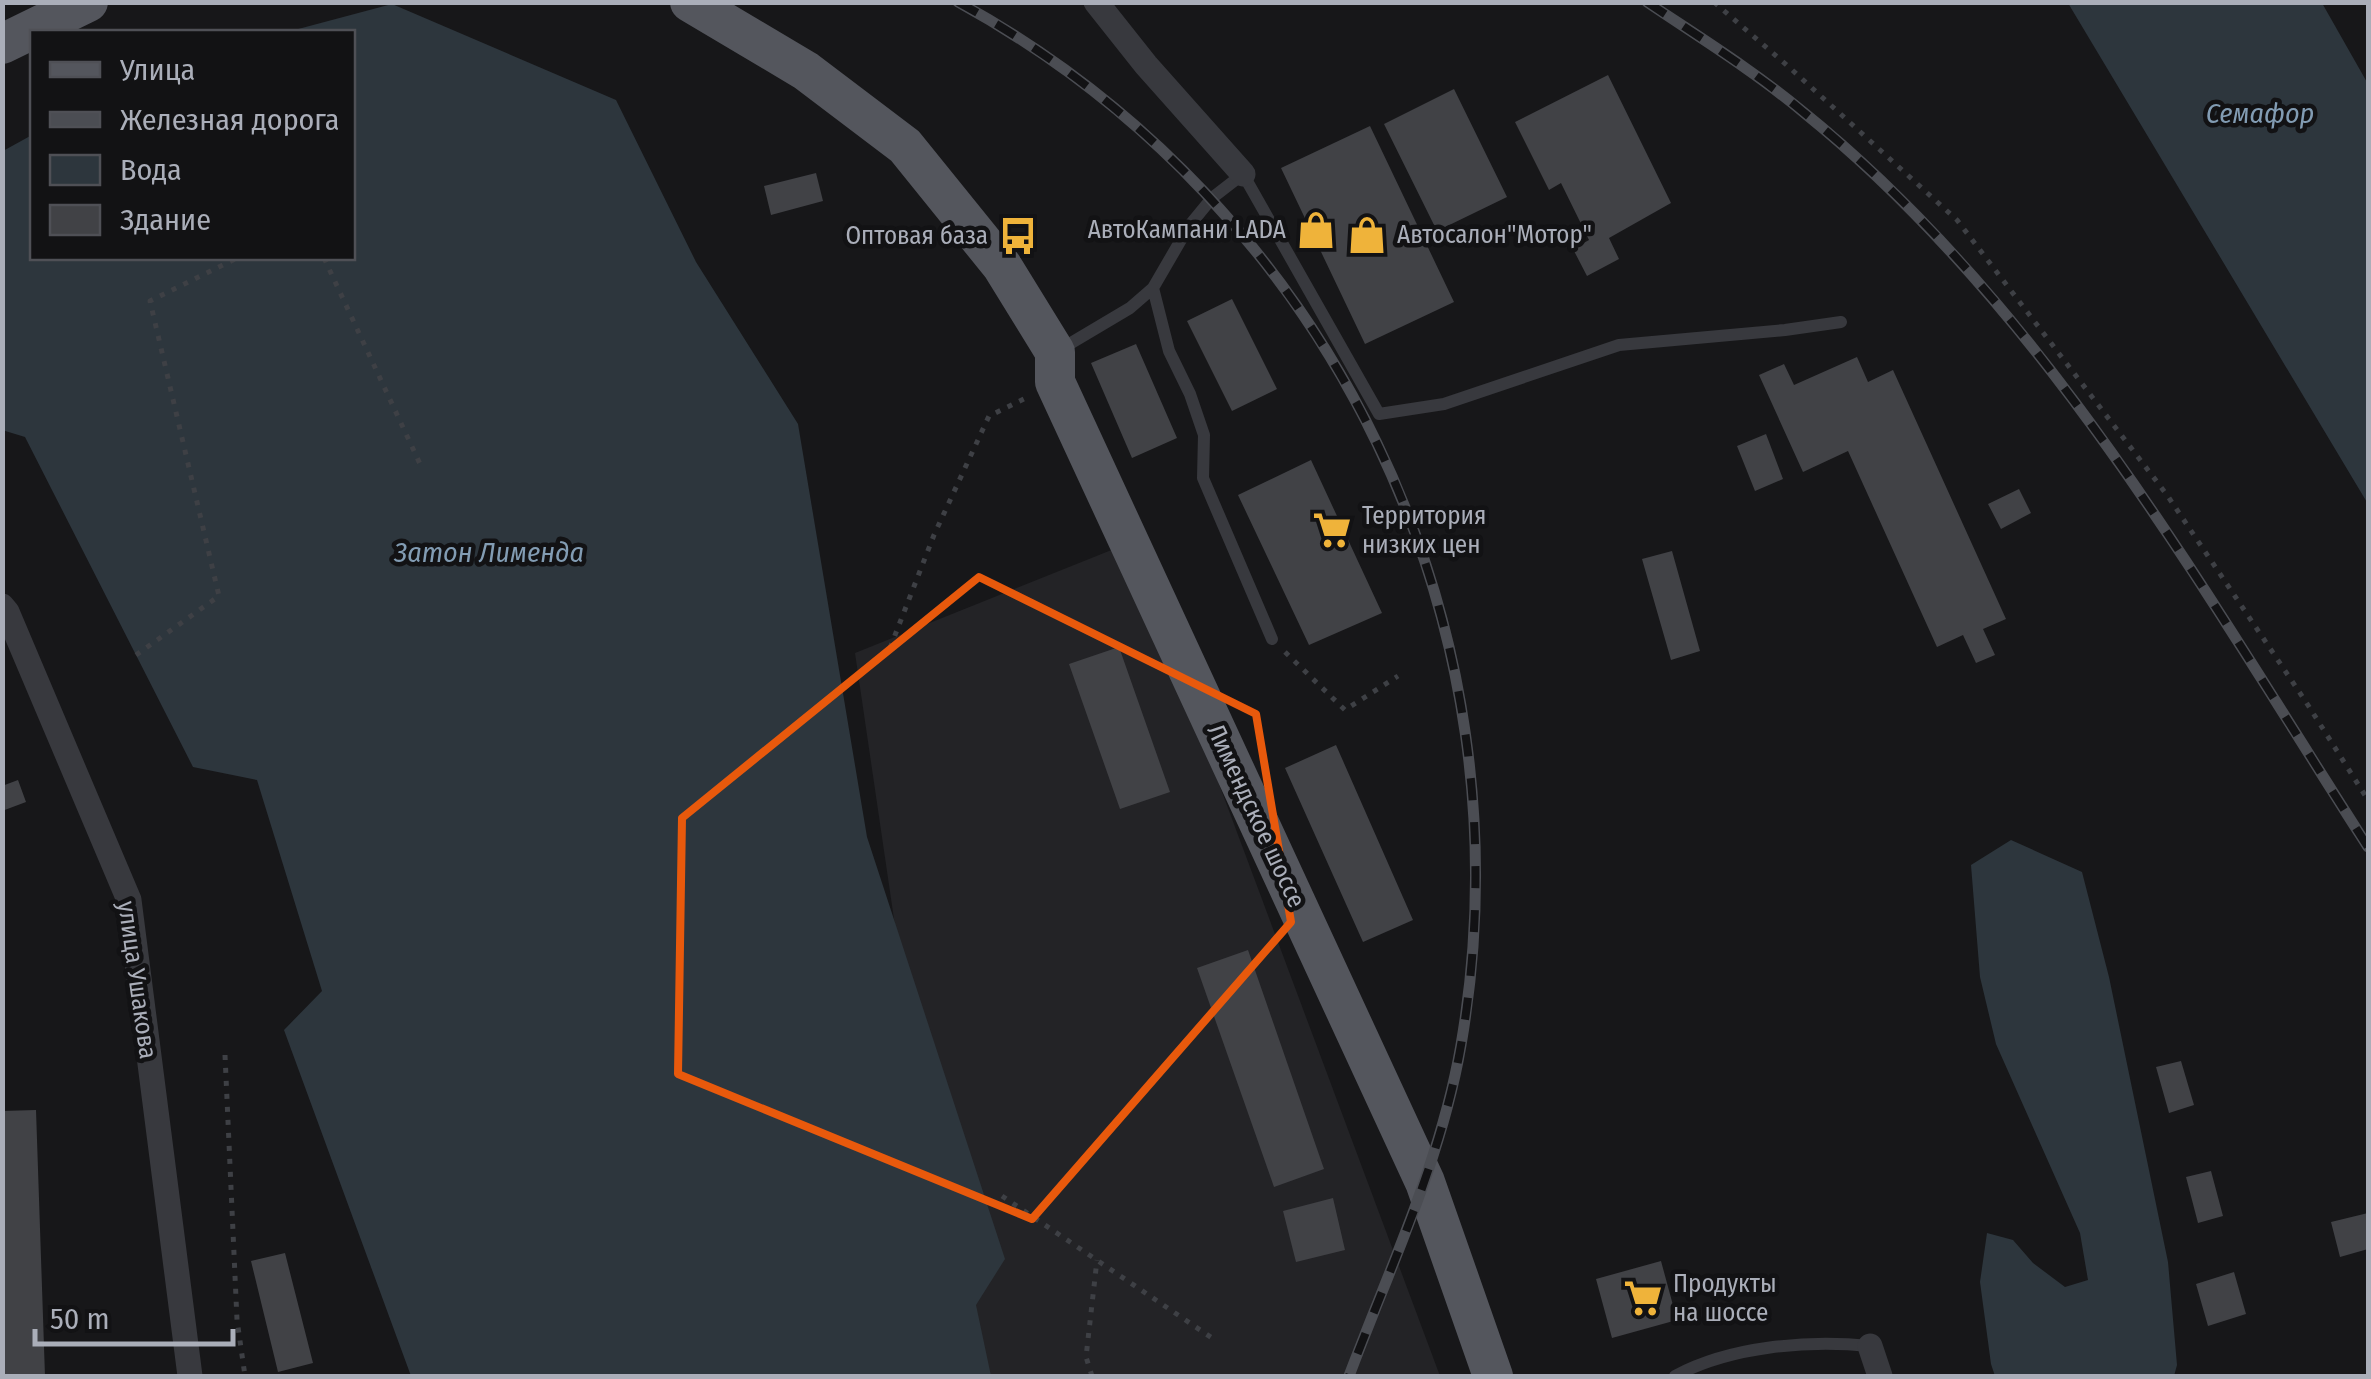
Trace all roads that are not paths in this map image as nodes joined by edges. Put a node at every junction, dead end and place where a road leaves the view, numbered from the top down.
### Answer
1 (88, 2) edge
2 (690, 2) edge
3 (1096, 2) edge
4 (30, 30) edge
5 (31, 30) edge
6 (2, 44) edge
7 (1242, 174) junction
8 (1153, 288) junction
9 (1842, 322) dead end
10 (1055, 367) junction
11 (4, 611) edge
12 (1272, 639) road end
13 (1870, 1346) joint
14 (190, 1376) edge
15 (1494, 1376) edge
16 (1675, 1376) edge
17 (1880, 1376) edge

1 - 5 main road
2 - 10 main road, Лимендское шоссе
3 - 7 street
4 - 6 main road
7 - 8 lane
7 - 9 lane
8 - 10 lane
8 - 12 lane
10 - 15 main road, Лимендское шоссе
11 - 14 street, улица Ушакова
13 - 16 lane
13 - 17 street

